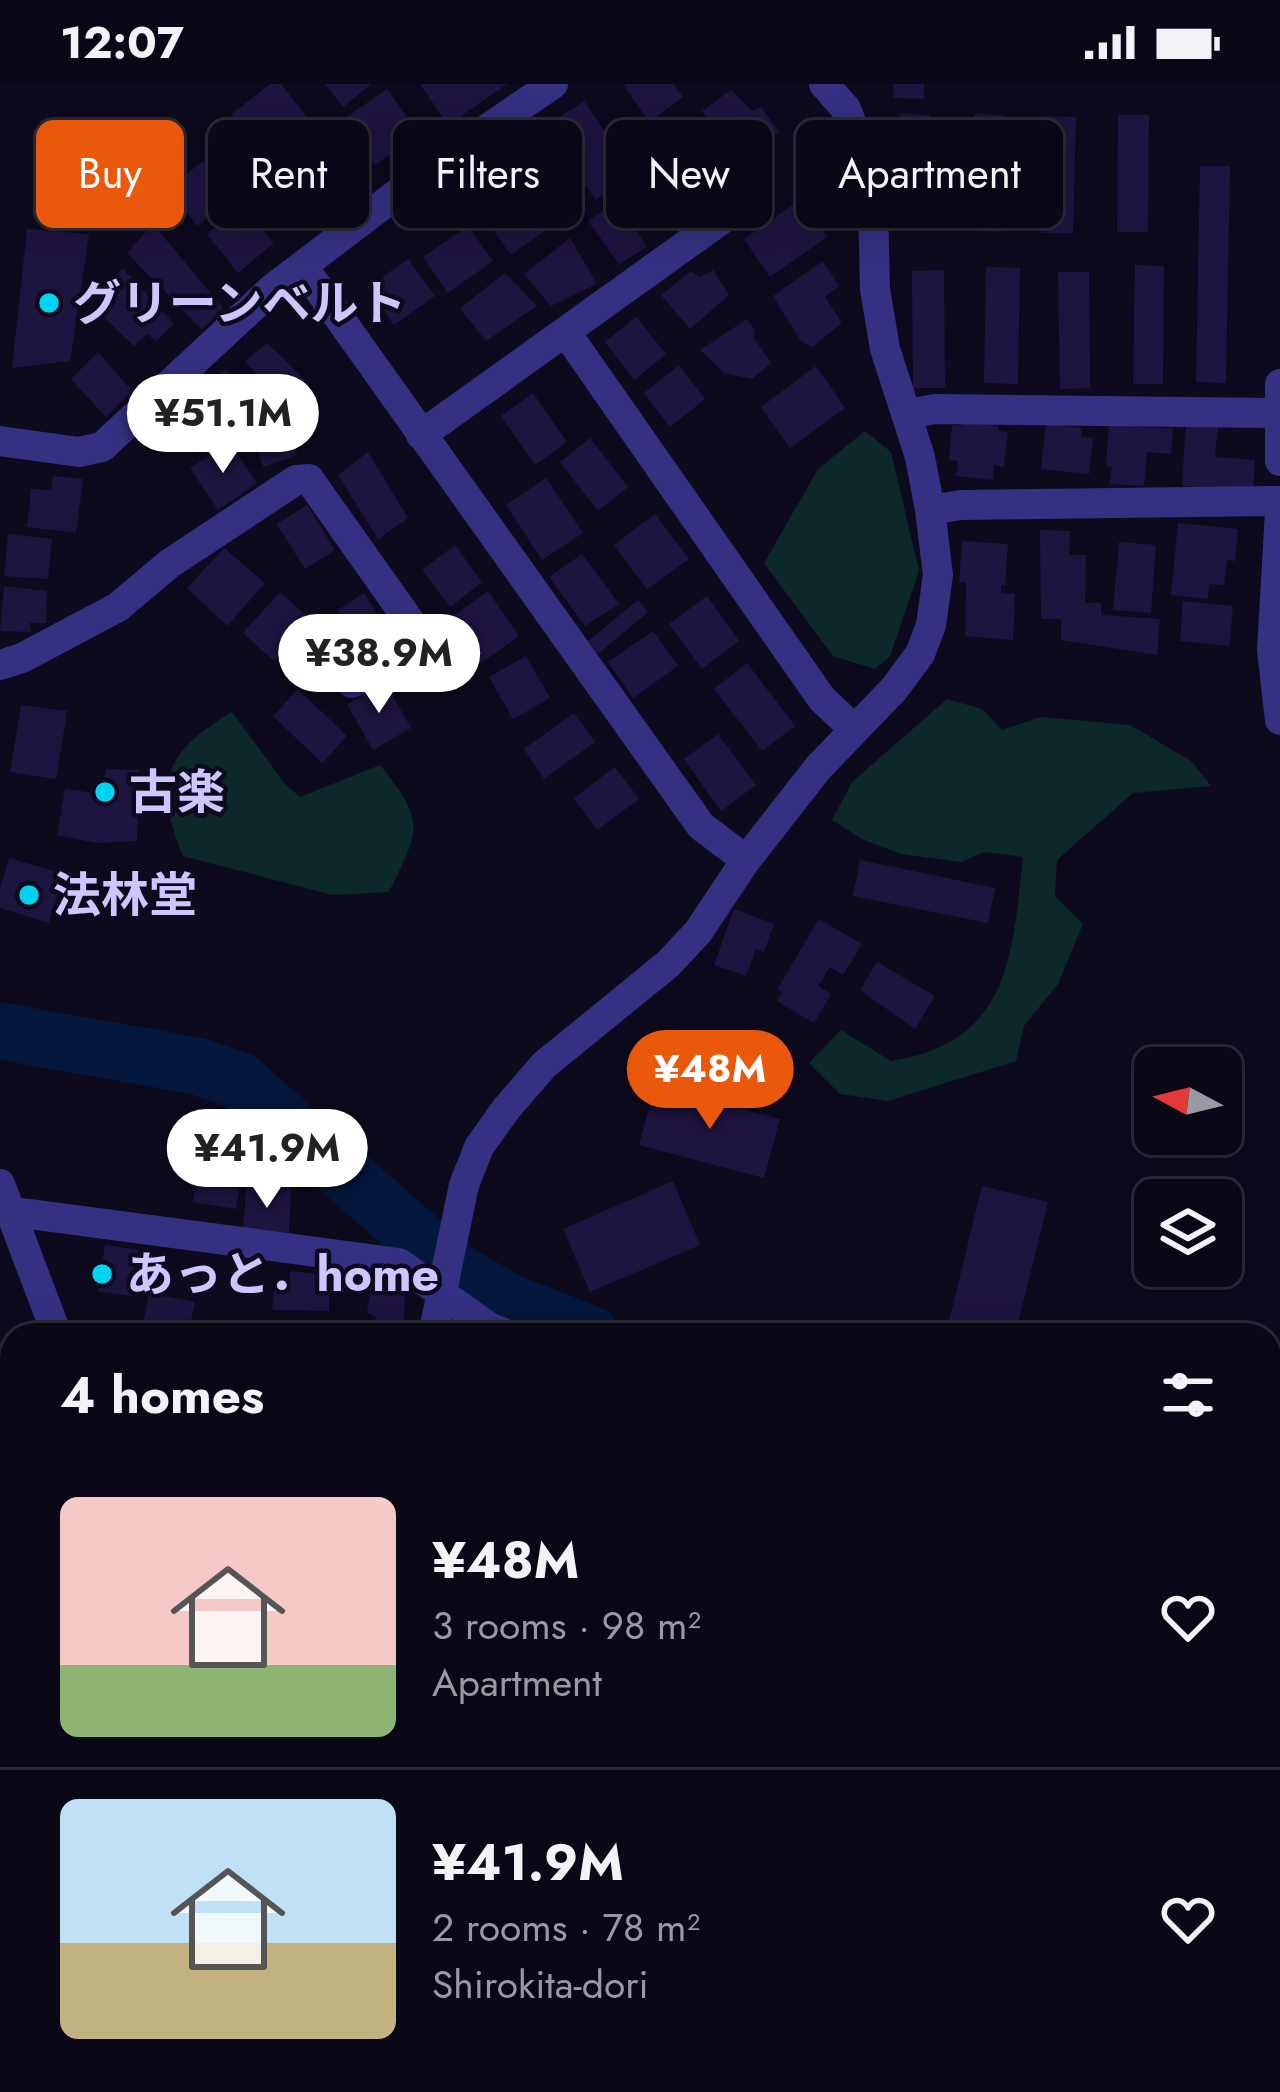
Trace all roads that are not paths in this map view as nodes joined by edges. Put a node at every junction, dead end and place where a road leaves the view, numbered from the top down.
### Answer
1 (553, 84) edge
2 (824, 84) edge
3 (711, 228) edge
4 (303, 267) junction
5 (567, 334) junction
6 (1280, 384) edge
7 (1280, 413) edge
8 (907, 414) junction
9 (422, 435) junction
10 (0, 441) edge
11 (1280, 460) edge
12 (1280, 501) edge
13 (931, 510) junction
14 (1280, 511) edge
15 (1279, 590) edge
16 (0, 665) edge
17 (352, 683) dead end
18 (1280, 720) edge
19 (854, 728) junction
20 (746, 860) junction
21 (2, 1201) edge
22 (442, 1287) junction
23 (52, 1323) edge
24 (435, 1323) edge
25 (484, 1323) edge

1 - 4 street
2 - 8 street
3 - 5 street
4 - 9 street
4 - 10 street
5 - 9 street
5 - 19 street
6 - 7 street
7 - 8 street
7 - 11 street
8 - 13 street
9 - 20 street
12 - 13 street
13 - 19 street
14 - 15 street
15 - 18 street
16 - 17 street
19 - 20 street
20 - 22 street
21 - 22 street
21 - 23 street
22 - 24 street
22 - 25 street

